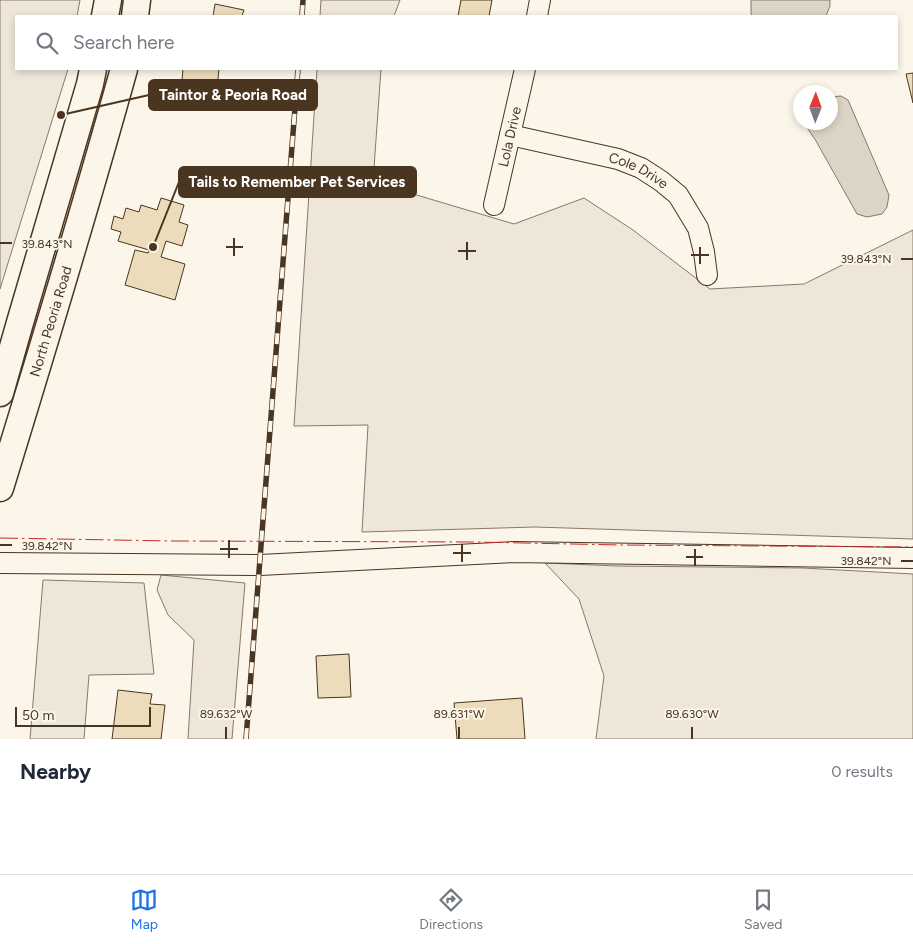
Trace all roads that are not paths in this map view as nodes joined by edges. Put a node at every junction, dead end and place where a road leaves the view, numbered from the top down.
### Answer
1 (108, 0) edge
2 (137, 0) edge
3 (540, 0) edge
4 (105, 15) edge
5 (135, 15) edge
6 (537, 15) edge
7 (94, 70) edge
8 (124, 70) edge
9 (525, 70) edge
10 (510, 135) junction
11 (494, 205) dead end
12 (707, 275) dead end
13 (0, 393) edge
14 (0, 488) edge
15 (913, 558) edge
16 (0, 563) edge

1 - 4 main road
2 - 5 main road
3 - 6 street
7 - 13 main road, North Peoria Road
8 - 14 main road, North Peoria Road
9 - 10 street, Lola Drive
10 - 11 street, Lola Drive
10 - 12 street, Cole Drive
15 - 16 street

